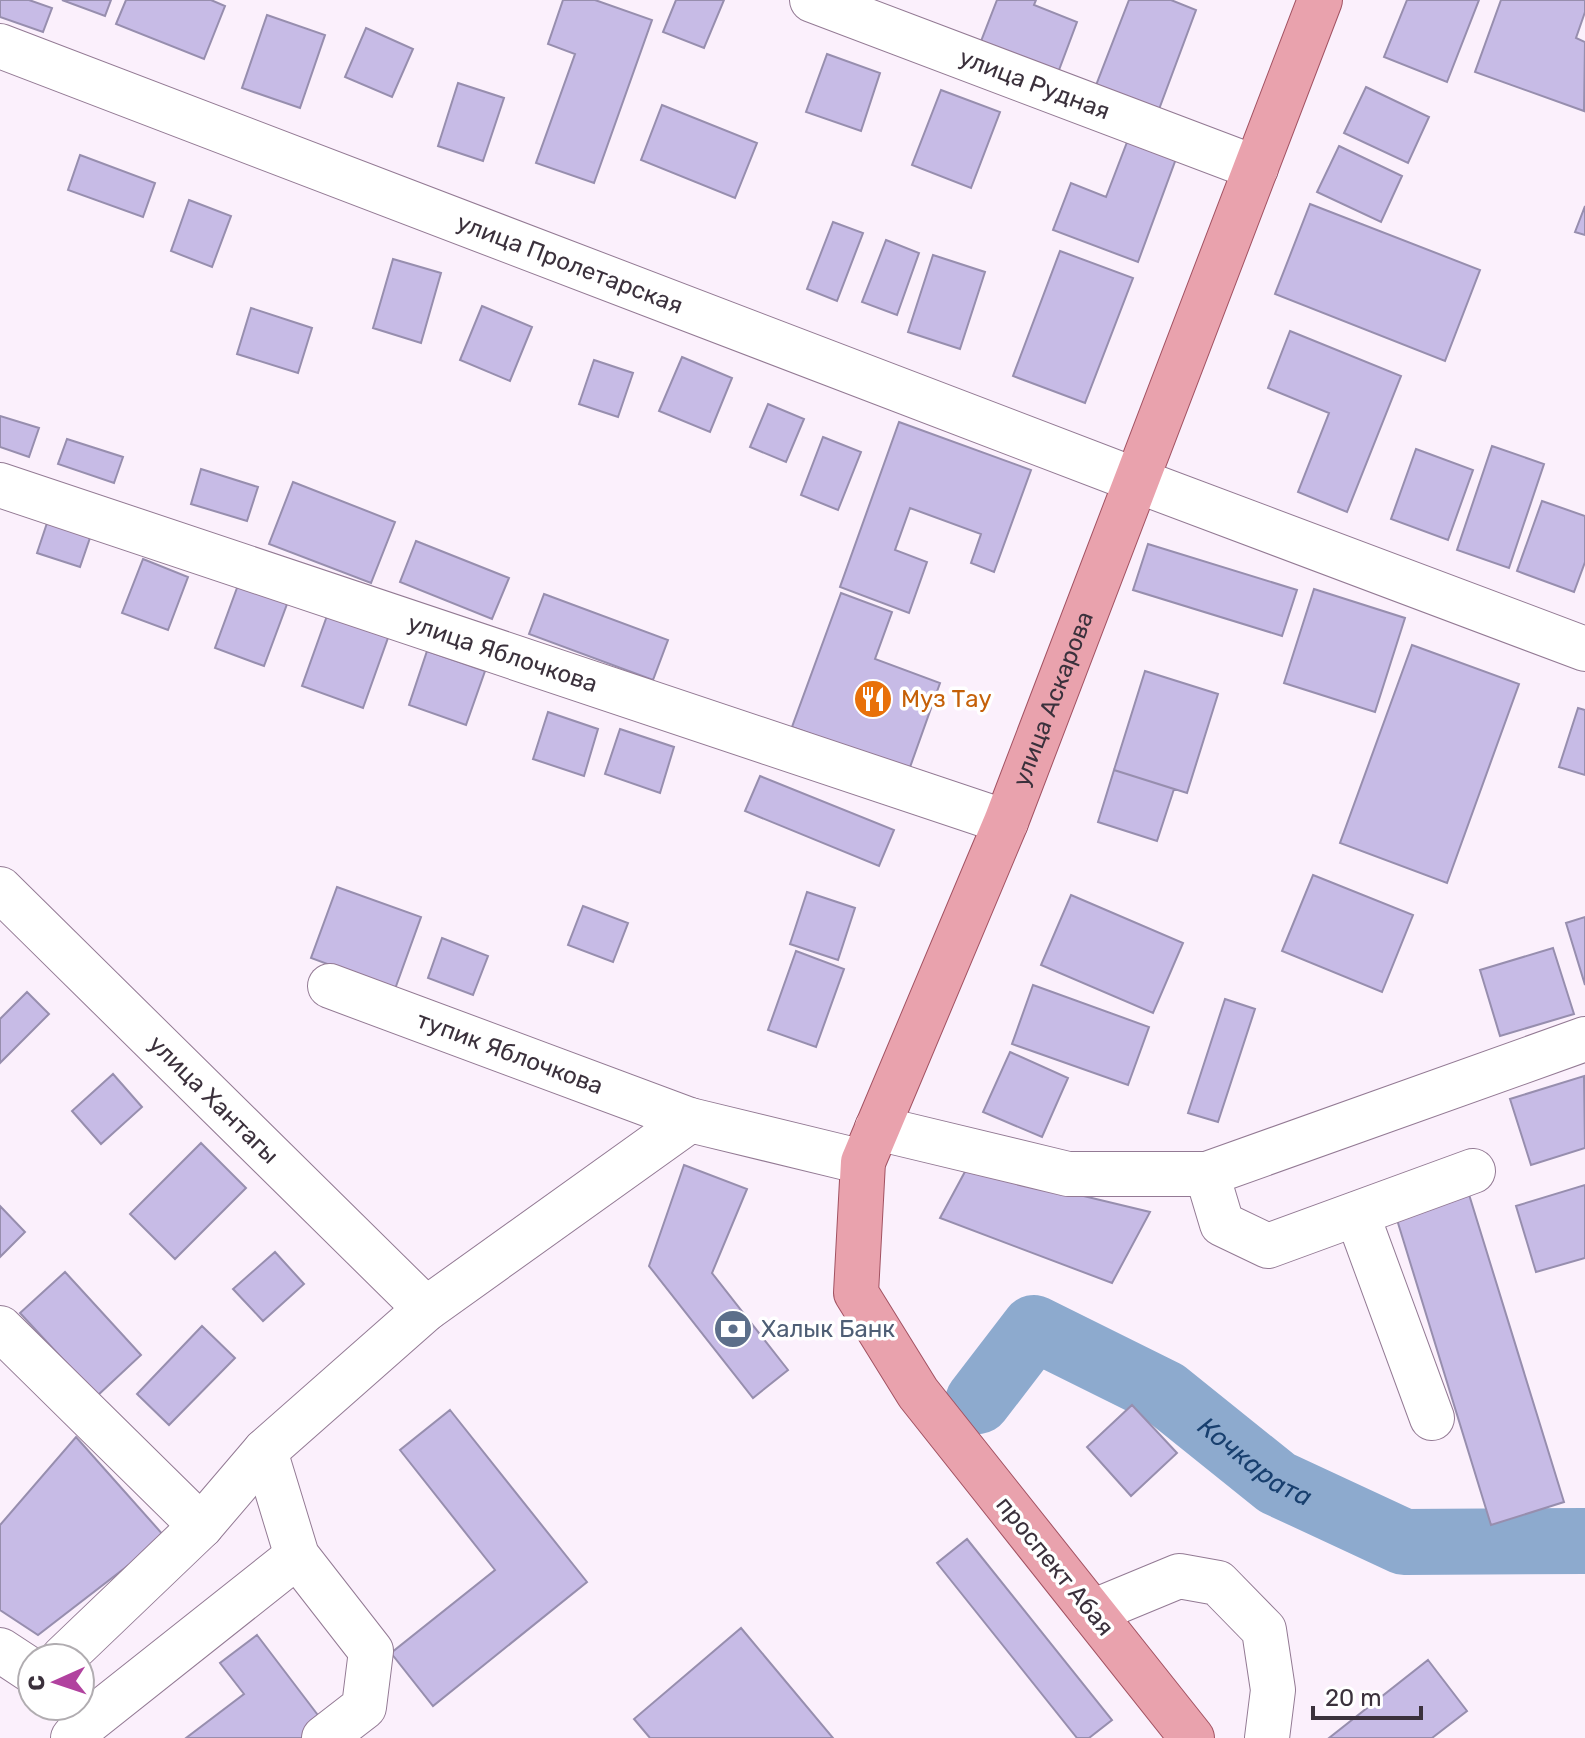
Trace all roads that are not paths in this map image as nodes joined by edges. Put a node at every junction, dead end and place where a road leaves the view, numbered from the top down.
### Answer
1 (812, 0) edge
2 (1320, 0) edge
3 (0, 46) edge
4 (1256, 168) junction
5 (1138, 481) junction
6 (0, 485) edge
7 (1585, 649) edge
8 (1006, 822) junction
9 (0, 889) edge
10 (330, 986) dead end
11 (1585, 1039) edge
12 (690, 1120) junction
13 (870, 1145) junction
14 (1473, 1171) dead end
15 (1207, 1174) junction
16 (1357, 1214) junction
17 (426, 1309) junction
18 (0, 1328) edge
19 (918, 1393) joint
20 (1432, 1418) dead end
21 (265, 1451) junction
22 (201, 1526) junction
23 (297, 1556) junction
24 (1092, 1612) junction
25 (80, 1642) edge
26 (73, 1738) edge
27 (324, 1738) edge
28 (1192, 1738) edge
29 (1267, 1738) edge

1 - 4 street, улица Рудная
2 - 4 main road, улица Аскарова
3 - 5 street, улица Пролетарская
4 - 5 main road, улица Аскарова
5 - 7 street, улица Пролетарская
5 - 8 main road, улица Аскарова
6 - 8 street, улица Яблочкова
8 - 13 main road, улица Аскарова
9 - 17 street, улица Хантагы
10 - 12 street, тупик Яблочкова
11 - 15 street, тупик Яблочкова
12 - 13 street, тупик Яблочкова
12 - 17 street
13 - 15 street, тупик Яблочкова
13 - 19 main road, улица Аскарова
14 - 16 street
15 - 16 street
16 - 20 street
17 - 21 street
18 - 22 street
19 - 24 main road, проспект Абая
21 - 22 street
21 - 23 street
22 - 25 street
23 - 26 street
23 - 27 street
24 - 28 main road, проспект Абая
24 - 29 street

